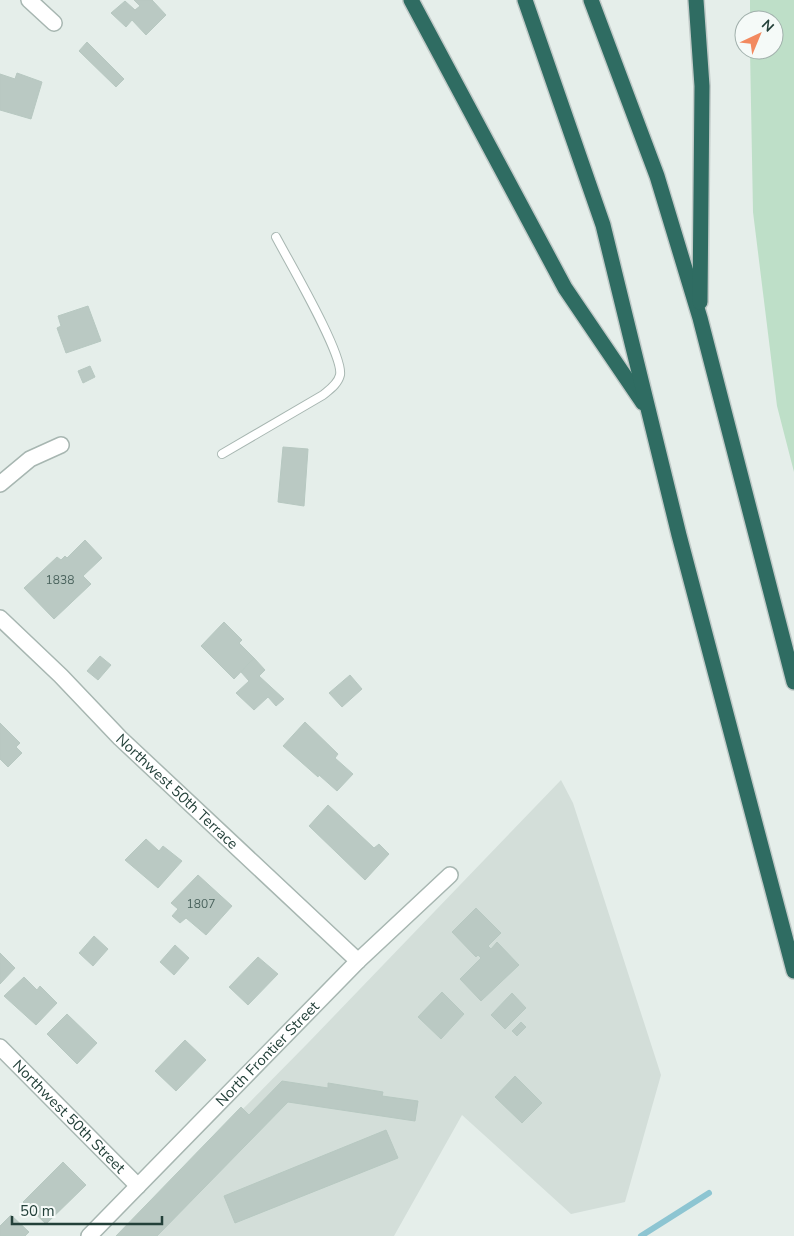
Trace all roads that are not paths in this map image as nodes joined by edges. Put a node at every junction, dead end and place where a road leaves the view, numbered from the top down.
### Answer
1 (30, 0) edge
2 (411, 0) edge
3 (525, 0) edge
4 (591, 0) edge
5 (696, 0) edge
6 (54, 23) dead end
7 (276, 237) dead end
8 (700, 318) junction
9 (649, 412) junction
10 (61, 445) dead end
11 (222, 454) dead end
12 (0, 484) edge
13 (0, 618) edge
14 (794, 682) edge
15 (450, 875) dead end
16 (358, 960) junction
17 (794, 971) edge
18 (0, 1047) edge
19 (138, 1186) junction
20 (89, 1236) edge

1 - 6 street
2 - 9 highway
3 - 9 highway
4 - 8 highway
5 - 8 highway
7 - 11 lane
8 - 14 highway
9 - 17 highway
10 - 12 street
13 - 16 street, Northwest 50th Terrace
15 - 16 street, North Frontier Street
16 - 19 street, North Frontier Street
18 - 19 street, Northwest 50th Street
19 - 20 street, North Frontier Street

